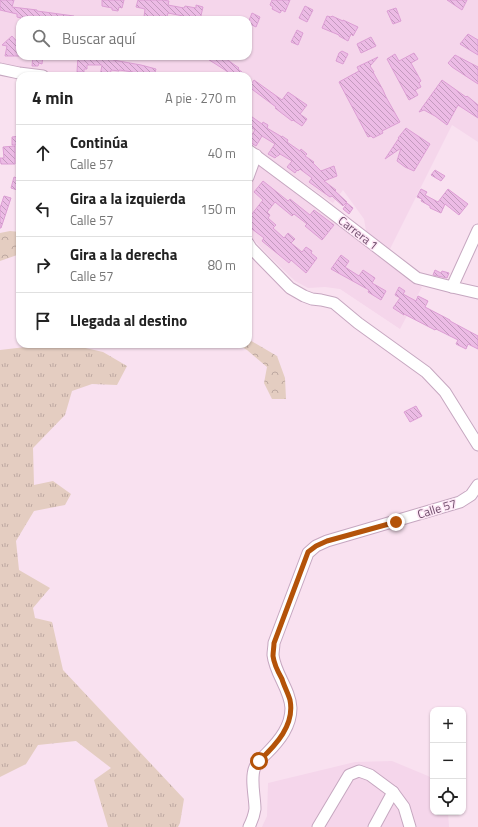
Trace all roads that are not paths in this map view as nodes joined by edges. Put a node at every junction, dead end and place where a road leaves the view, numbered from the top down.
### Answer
1 (0, 69) edge
2 (16, 72) edge
3 (252, 153) edge
4 (478, 230) edge
5 (252, 249) edge
6 (452, 287) junction
7 (478, 292) edge
8 (478, 445) edge
9 (478, 485) edge
10 (393, 792) junction
11 (250, 827) edge
12 (318, 827) edge
13 (374, 827) edge
14 (410, 827) edge

1 - 2 street
3 - 6 street, Carrera 1
4 - 6 street
5 - 8 street
6 - 7 street, Carrera 1
9 - 11 street, Calle 57
10 - 12 street
10 - 13 street
10 - 14 street

